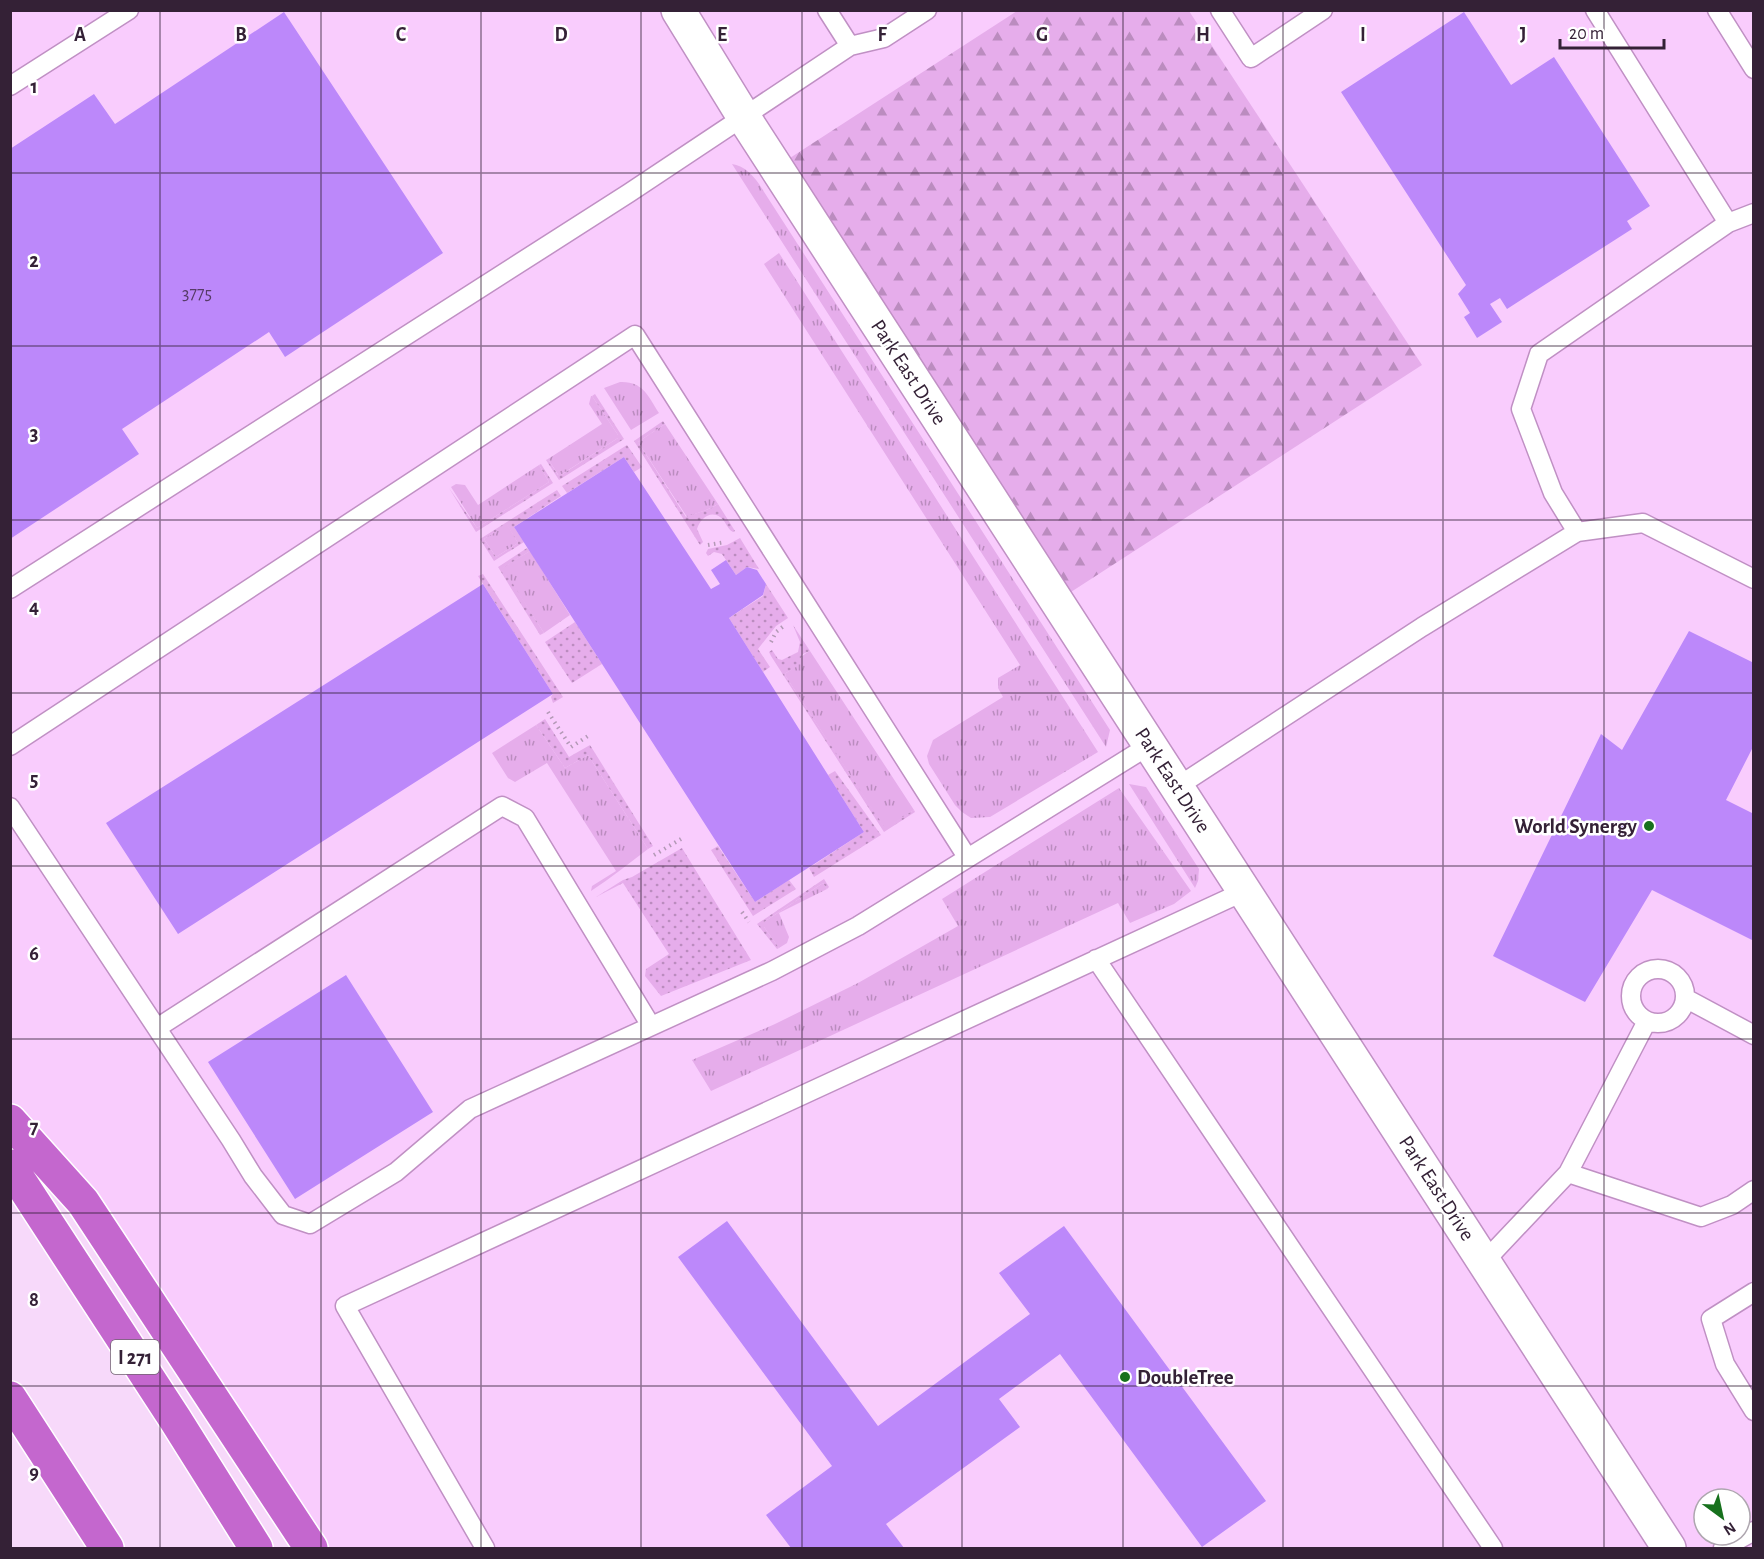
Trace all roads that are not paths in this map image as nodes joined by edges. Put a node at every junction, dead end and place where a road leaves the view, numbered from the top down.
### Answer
1 (129, 10) edge
2 (678, 10) edge
3 (827, 10) edge
4 (927, 10) edge
5 (1220, 10) edge
6 (1323, 10) edge
7 (1595, 10) edge
8 (1717, 10) edge
9 (850, 46) junction
10 (1754, 69) edge
11 (10, 86) edge
12 (745, 118) junction
13 (1754, 213) edge
14 (1728, 223) junction
15 (1576, 532) junction
16 (1754, 579) edge
17 (10, 590) edge
18 (10, 746) edge
19 (1150, 746) junction
20 (1177, 787) junction
21 (10, 807) edge
22 (968, 857) junction
23 (1245, 891) junction
24 (1096, 959) junction
25 (1685, 998) junction
26 (1647, 1020) junction
27 (651, 1026) junction
28 (157, 1028) junction
29 (1754, 1035) edge
30 (10, 1121) edge
31 (10, 1166) edge
32 (1568, 1173) junction
33 (1754, 1190) edge
34 (1484, 1262) junction
35 (1754, 1292) edge
36 (10, 1398) edge
37 (1754, 1411) edge
38 (1754, 1531) edge
39 (107, 1548) edge
40 (256, 1548) edge
41 (311, 1548) edge
42 (485, 1548) edge
43 (1493, 1548) edge
44 (1669, 1548) edge
45 (1723, 1548) edge

1 - 11 lane
2 - 12 street, Park East Drive
3 - 9 lane
4 - 9 lane
5 - 6 lane
7 - 14 lane
8 - 10 lane
9 - 12 lane
12 - 17 lane
12 - 19 street, Park East Drive
13 - 14 lane
14 - 15 lane
15 - 16 lane
15 - 20 lane
18 - 22 lane
19 - 20 street, Park East Drive
19 - 22 lane
20 - 23 street, Park East Drive
21 - 28 lane
22 - 27 lane
23 - 24 lane
23 - 34 street, Park East Drive
24 - 42 lane
24 - 43 lane
25 - 26 lane
25 - 26 lane
25 - 29 lane
26 - 32 lane
27 - 28 lane
27 - 28 lane
30 - 41 highway
31 - 40 highway, I 271
32 - 33 lane
32 - 34 lane
34 - 44 street, Park East Drive
35 - 37 lane
36 - 39 highway
38 - 45 lane

